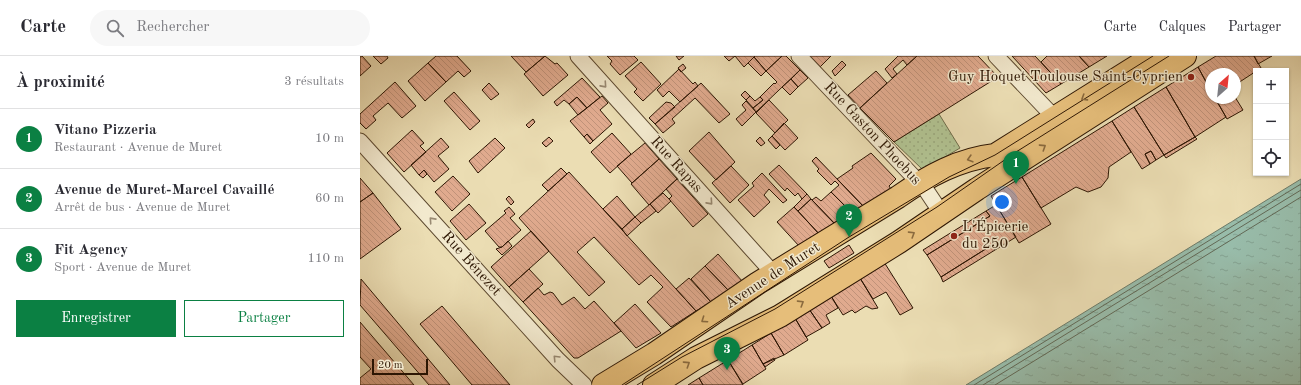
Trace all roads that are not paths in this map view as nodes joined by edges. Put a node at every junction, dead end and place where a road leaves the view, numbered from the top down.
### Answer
1 (578, 56) edge
2 (799, 56) edge
3 (996, 56) edge
4 (1152, 56) edge
5 (1185, 56) edge
6 (1054, 117) junction
7 (360, 141) edge
8 (918, 182) junction
9 (942, 214) junction
10 (774, 274) junction
11 (584, 385) edge
12 (604, 385) edge
13 (654, 385) edge

1 -> 10 street, Rue Rapas
2 - 8 street, Rue Gaston Phoebus
3 - 6 street
4 -> 6 main road, Avenue de Muret
9 -> 5 main road
6 -> 8 main road, Avenue de Muret
11 -> 7 street, Rue Bénezet
8 - 9 street, Rue Gaston Phoebus
8 - 10 main road, Avenue de Muret
13 -> 9 main road
10 -> 12 main road, Avenue de Muret

